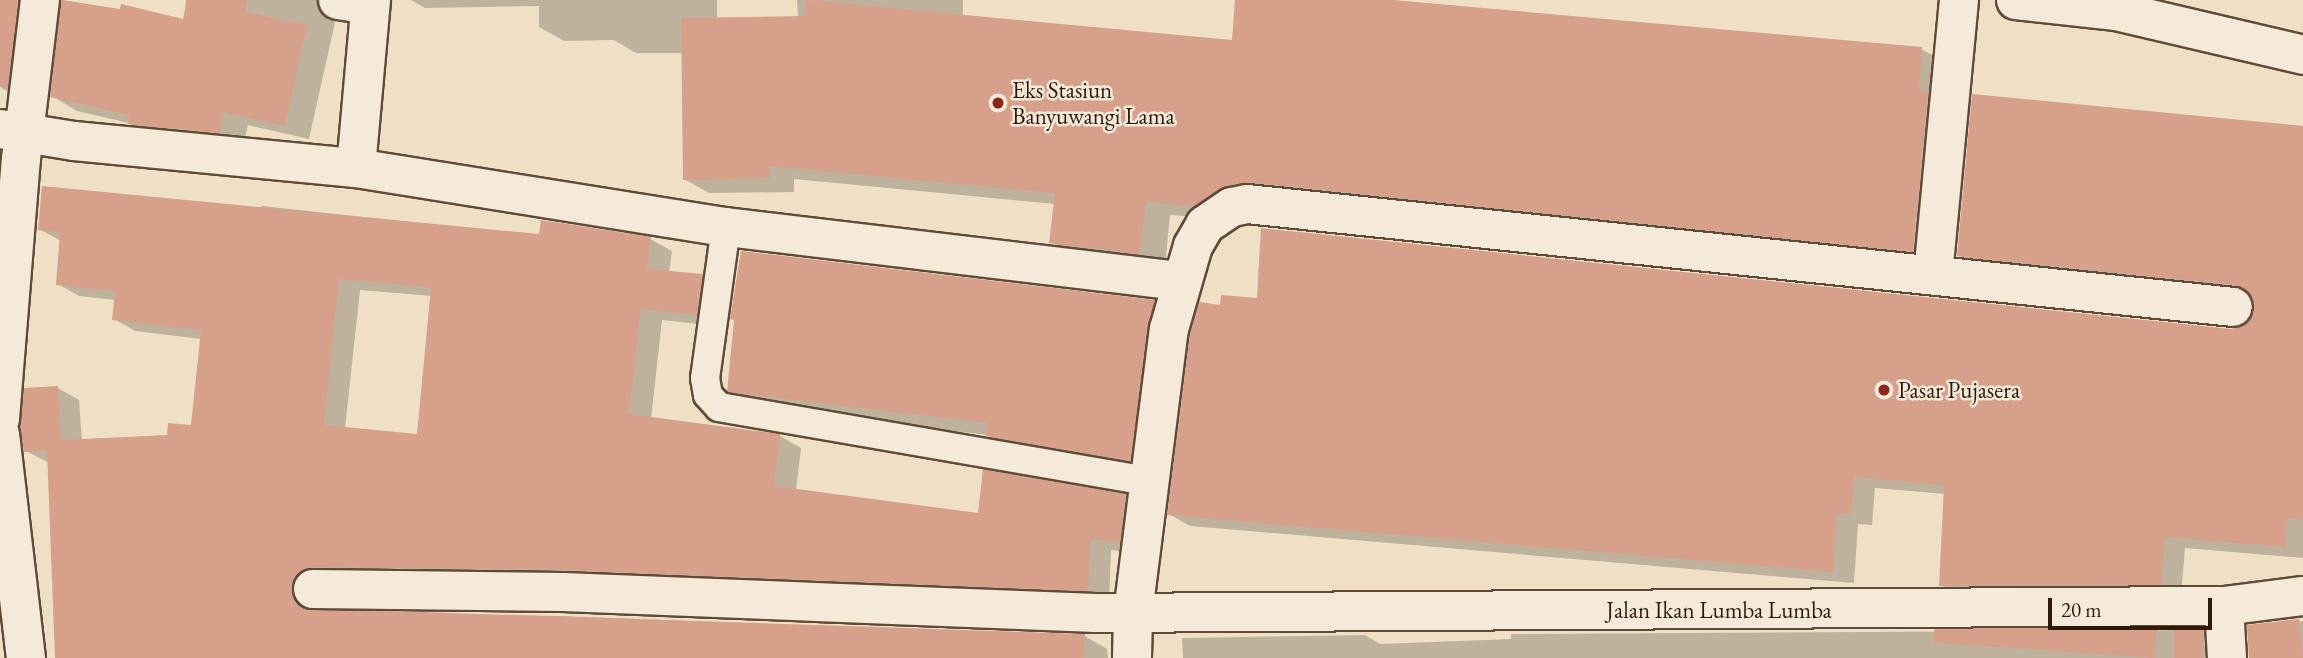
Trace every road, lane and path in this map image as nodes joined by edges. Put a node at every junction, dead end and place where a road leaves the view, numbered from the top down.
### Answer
1 (40, 0) edge
2 (1959, 0) edge
3 (2016, 0) edge
4 (360, 2) edge
5 (2116, 5) edge
6 (2303, 55) edge
7 (12, 131) edge
8 (356, 168) junction
9 (726, 227) junction
10 (1933, 275) junction
11 (1180, 281) junction
12 (2233, 307) dead end
13 (0, 418) edge
14 (1149, 481) junction
15 (313, 589) dead end
16 (2303, 596) edge
17 (2224, 606) junction
18 (1133, 613) junction
19 (26, 658) edge
20 (1132, 658) edge
21 (2227, 658) edge

1 - 7 street
2 - 10 street
3 - 5 street
4 - 8 street
5 - 6 street
7 - 8 street
7 - 13 street
8 - 9 street
9 - 11 street
9 - 14 lane
10 - 11 street
10 - 12 street
11 - 14 street
13 - 19 street
14 - 18 street
15 - 18 street, Jalan Ikan Lumba Lumba
16 - 17 street, Jalan Ikan Lumba Lumba
17 - 18 street, Jalan Ikan Lumba Lumba
17 - 21 street
18 - 20 street

